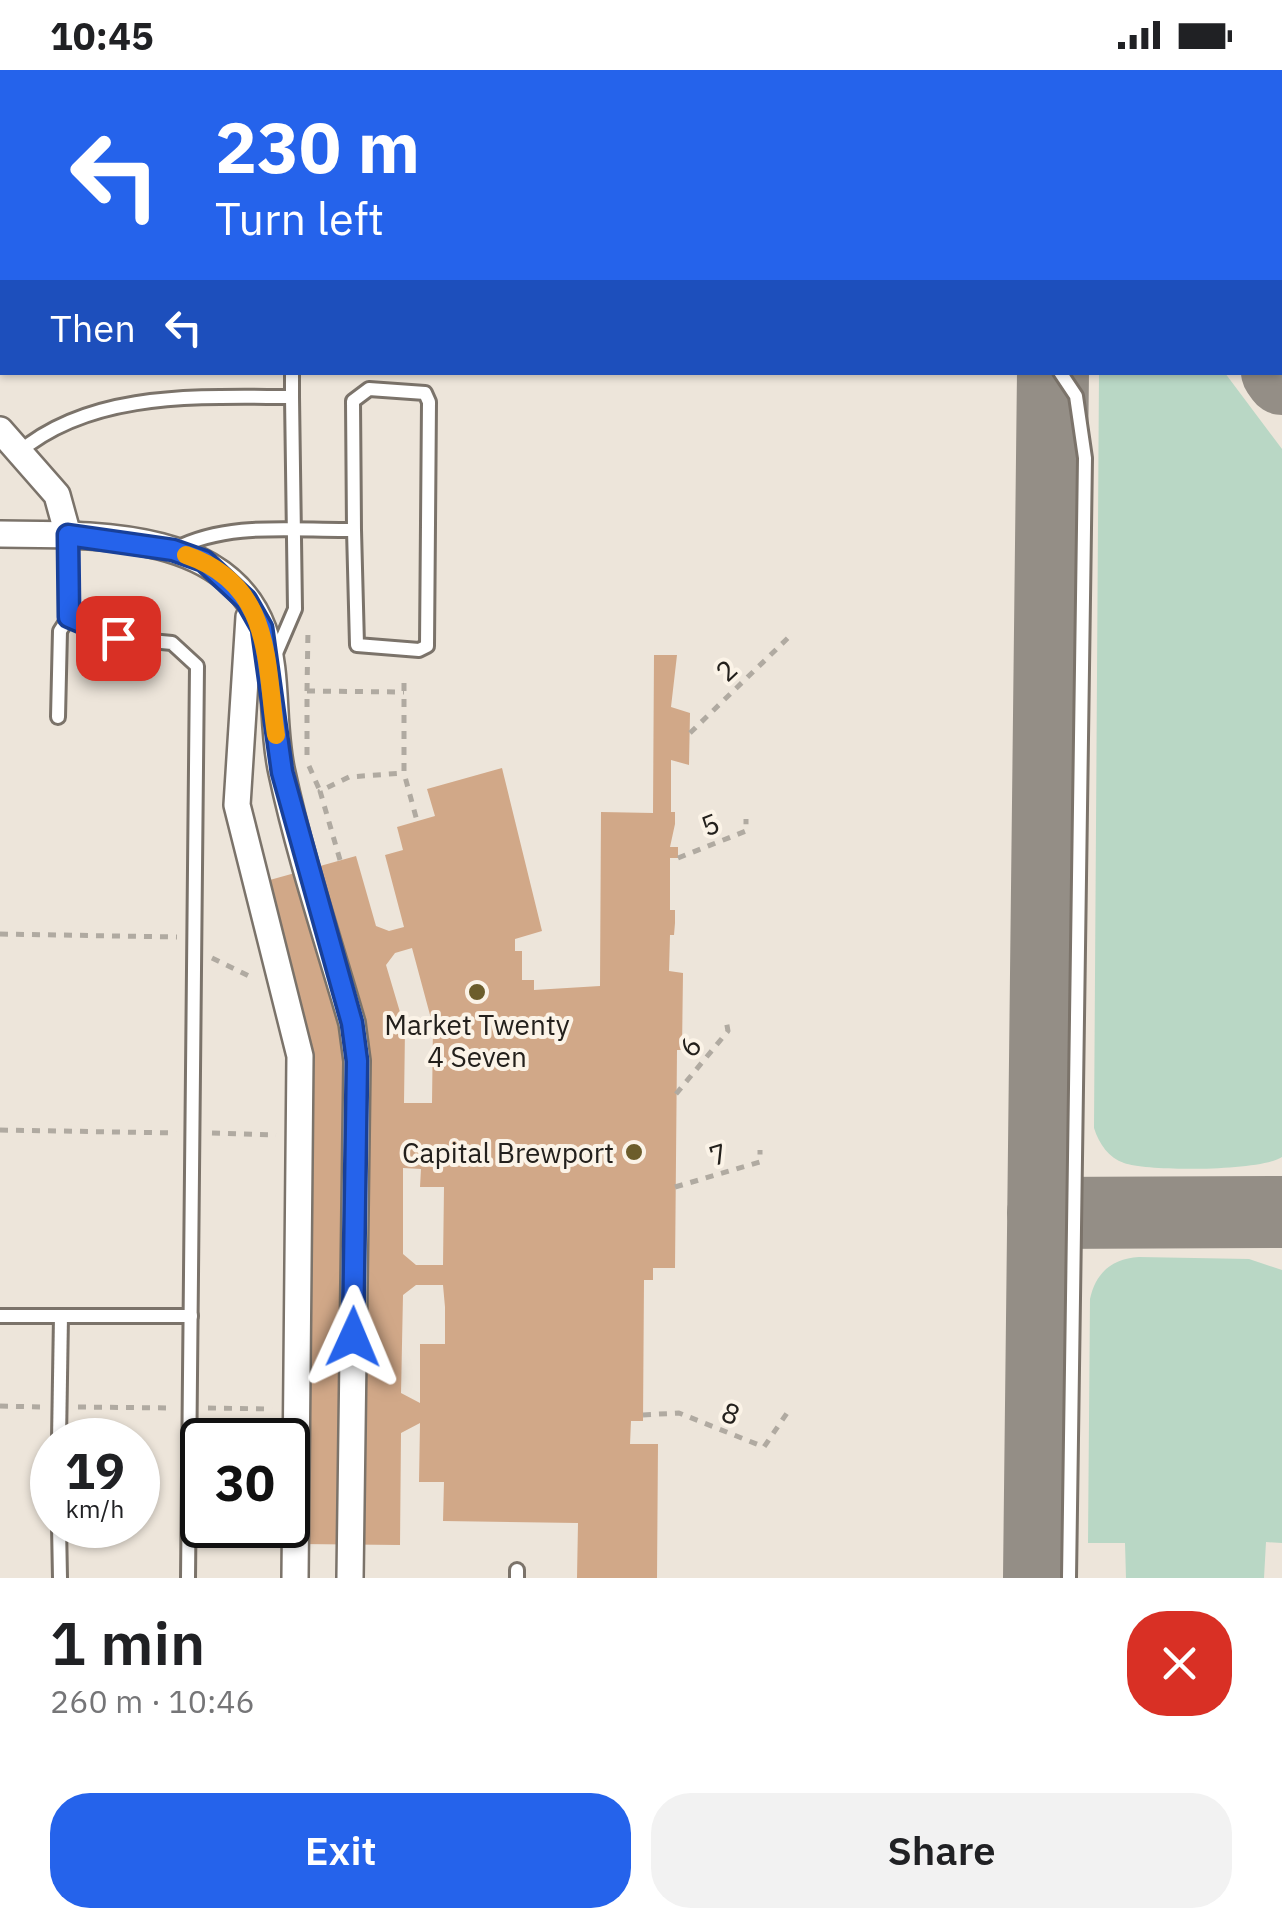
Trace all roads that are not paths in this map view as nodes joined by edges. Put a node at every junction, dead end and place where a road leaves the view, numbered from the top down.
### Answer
1 (292, 375) edge
2 (1062, 375) edge
3 (292, 397) junction
4 (6, 440) edge
5 (354, 530) junction
6 (294, 531) junction
7 (0, 534) edge
8 (68, 535) junction
9 (173, 550) junction
10 (246, 600) junction
11 (69, 617) junction
12 (270, 666) junction
13 (58, 717) dead end
14 (0, 1316) edge
15 (61, 1316) junction
16 (191, 1316) junction
17 (59, 1418) edge
18 (60, 1548) edge
19 (60, 1578) edge
20 (188, 1578) edge
21 (296, 1578) edge
22 (350, 1578) edge
23 (1068, 1578) edge

1 - 3 lane
2 - 23 lane
3 - 4 lane
3 - 6 lane
4 - 8 street
5 - 5 lane
5 - 6 lane
6 - 9 lane
6 - 12 lane
7 - 8 street
8 - 9 street
8 - 11 lane
9 - 10 street
10 - 12 street
10 - 21 street
11 - 13 lane
11 - 16 lane
12 - 22 street
14 - 15 lane
15 - 16 lane
15 - 17 lane
16 - 20 lane
18 - 19 lane

